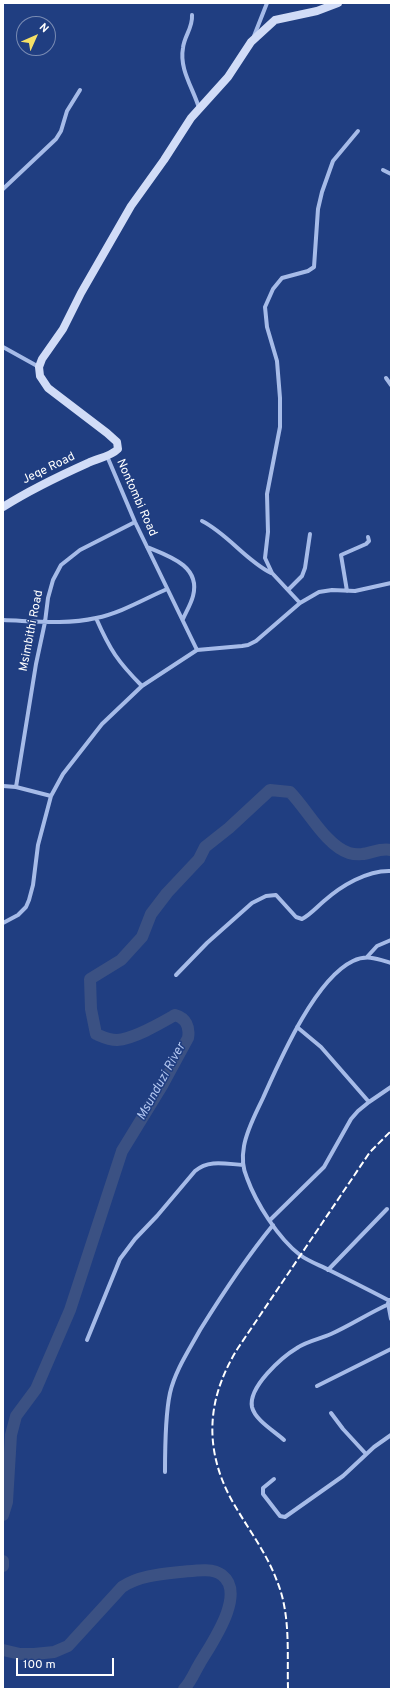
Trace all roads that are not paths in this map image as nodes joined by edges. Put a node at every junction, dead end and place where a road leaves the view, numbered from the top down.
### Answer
1 (267, 3) edge
2 (338, 3) edge
3 (192, 15) dead end
4 (251, 42) junction
5 (80, 90) dead end
6 (199, 108) junction
7 (358, 131) dead end
8 (384, 170) dead end
9 (391, 174) edge
10 (3, 189) edge
11 (3, 347) edge
12 (39, 368) junction
13 (386, 378) dead end
14 (391, 385) edge
15 (107, 456) junction
16 (3, 507) edge
17 (202, 521) dead end
18 (135, 522) junction
19 (310, 534) dead end
20 (368, 537) dead end
21 (147, 547) junction
22 (272, 573) junction
23 (391, 584) edge
24 (168, 589) junction
25 (288, 590) junction
26 (347, 591) junction
27 (300, 603) junction
28 (96, 618) junction
29 (182, 619) junction
30 (3, 620) edge
31 (45, 622) junction
32 (197, 650) junction
33 (142, 686) junction
34 (3, 786) edge
35 (16, 787) junction
36 (50, 796) junction
37 (391, 871) edge
38 (3, 923) edge
39 (391, 940) edge
40 (367, 957) junction
41 (391, 963) edge
42 (176, 975) dead end
43 (297, 1027) junction
44 (391, 1087) edge
45 (369, 1102) junction
46 (243, 1165) junction
47 (387, 1209) dead end
48 (270, 1220) junction
49 (273, 1225) junction
50 (328, 1270) junction
51 (389, 1301) edge
52 (391, 1319) edge
53 (87, 1340) dead end
54 (391, 1349) edge
55 (317, 1386) dead end
56 (331, 1413) dead end
57 (391, 1435) edge
58 (284, 1440) dead end
59 (366, 1454) junction
60 (165, 1472) dead end
61 (274, 1479) dead end

1 - 4 street
2 - 4 street
3 - 6 street
4 - 6 street
5 - 10 street
6 - 12 street
7 - 22 street
8 - 9 street
11 - 12 street
12 - 15 street
13 - 14 street
15 - 16 street, Jeqe Road
15 - 18 street, Nontombi Road
17 - 22 street
18 - 21 street, Nontombi Road
18 - 31 street, Msimbithi Road
19 - 25 street
20 - 26 street
21 - 24 street, Nontombi Road
21 - 29 street, Nontombi Road
22 - 25 street
23 - 26 street
24 - 28 street
24 - 29 street, Nontombi Road
25 - 27 street
26 - 27 street
27 - 32 street
28 - 31 street
28 - 33 street
29 - 32 street, Nontombi Road
30 - 31 street
31 - 35 street, Msimbithi Road
32 - 33 street
33 - 36 street
34 - 35 street
35 - 36 street
36 - 38 street
37 - 42 street
39 - 40 street
40 - 41 street
40 - 43 street
43 - 45 street
43 - 46 street
44 - 45 street
45 - 48 street
46 - 48 street
46 - 53 street
47 - 50 street
48 - 49 street
49 - 50 street
49 - 60 street
50 - 51 street
51 - 52 street
51 - 58 street
54 - 55 street
56 - 59 street
57 - 59 street
59 - 61 street

